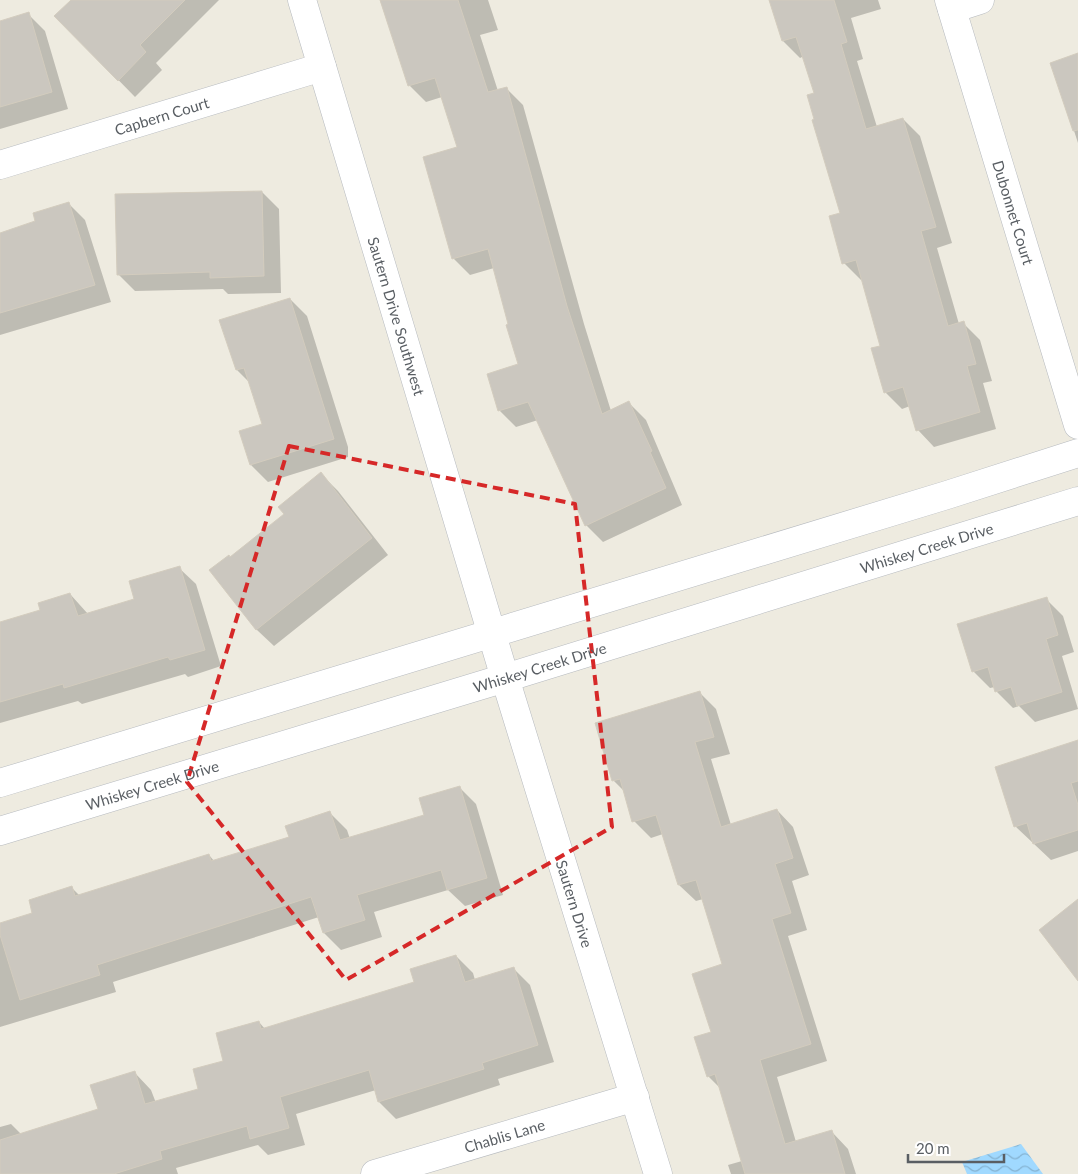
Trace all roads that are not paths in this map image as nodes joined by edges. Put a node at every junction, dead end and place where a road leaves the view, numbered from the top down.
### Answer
1 (302, 0) edge
2 (980, 0) edge
3 (951, 5) edge
4 (322, 67) junction
5 (0, 165) edge
6 (1078, 425) edge
7 (1078, 453) edge
8 (1078, 500) edge
9 (492, 633) junction
10 (505, 678) junction
11 (0, 783) edge
12 (0, 831) edge
13 (635, 1097) junction
14 (375, 1174) edge
15 (658, 1174) edge

1 - 4 street, Sautern Drive Southwest
2 - 3 street
3 - 6 street, Dubonnet Court
4 - 5 street, Capbern Court
4 - 9 street, Sautern Drive Southwest
7 - 9 street
8 - 10 street, Whiskey Creek Drive
9 - 10 street, Sautern Drive
9 - 11 street
10 - 12 street, Whiskey Creek Drive
10 - 13 street, Sautern Drive
13 - 14 street, Chablis Lane
13 - 15 street, Sautern Drive

